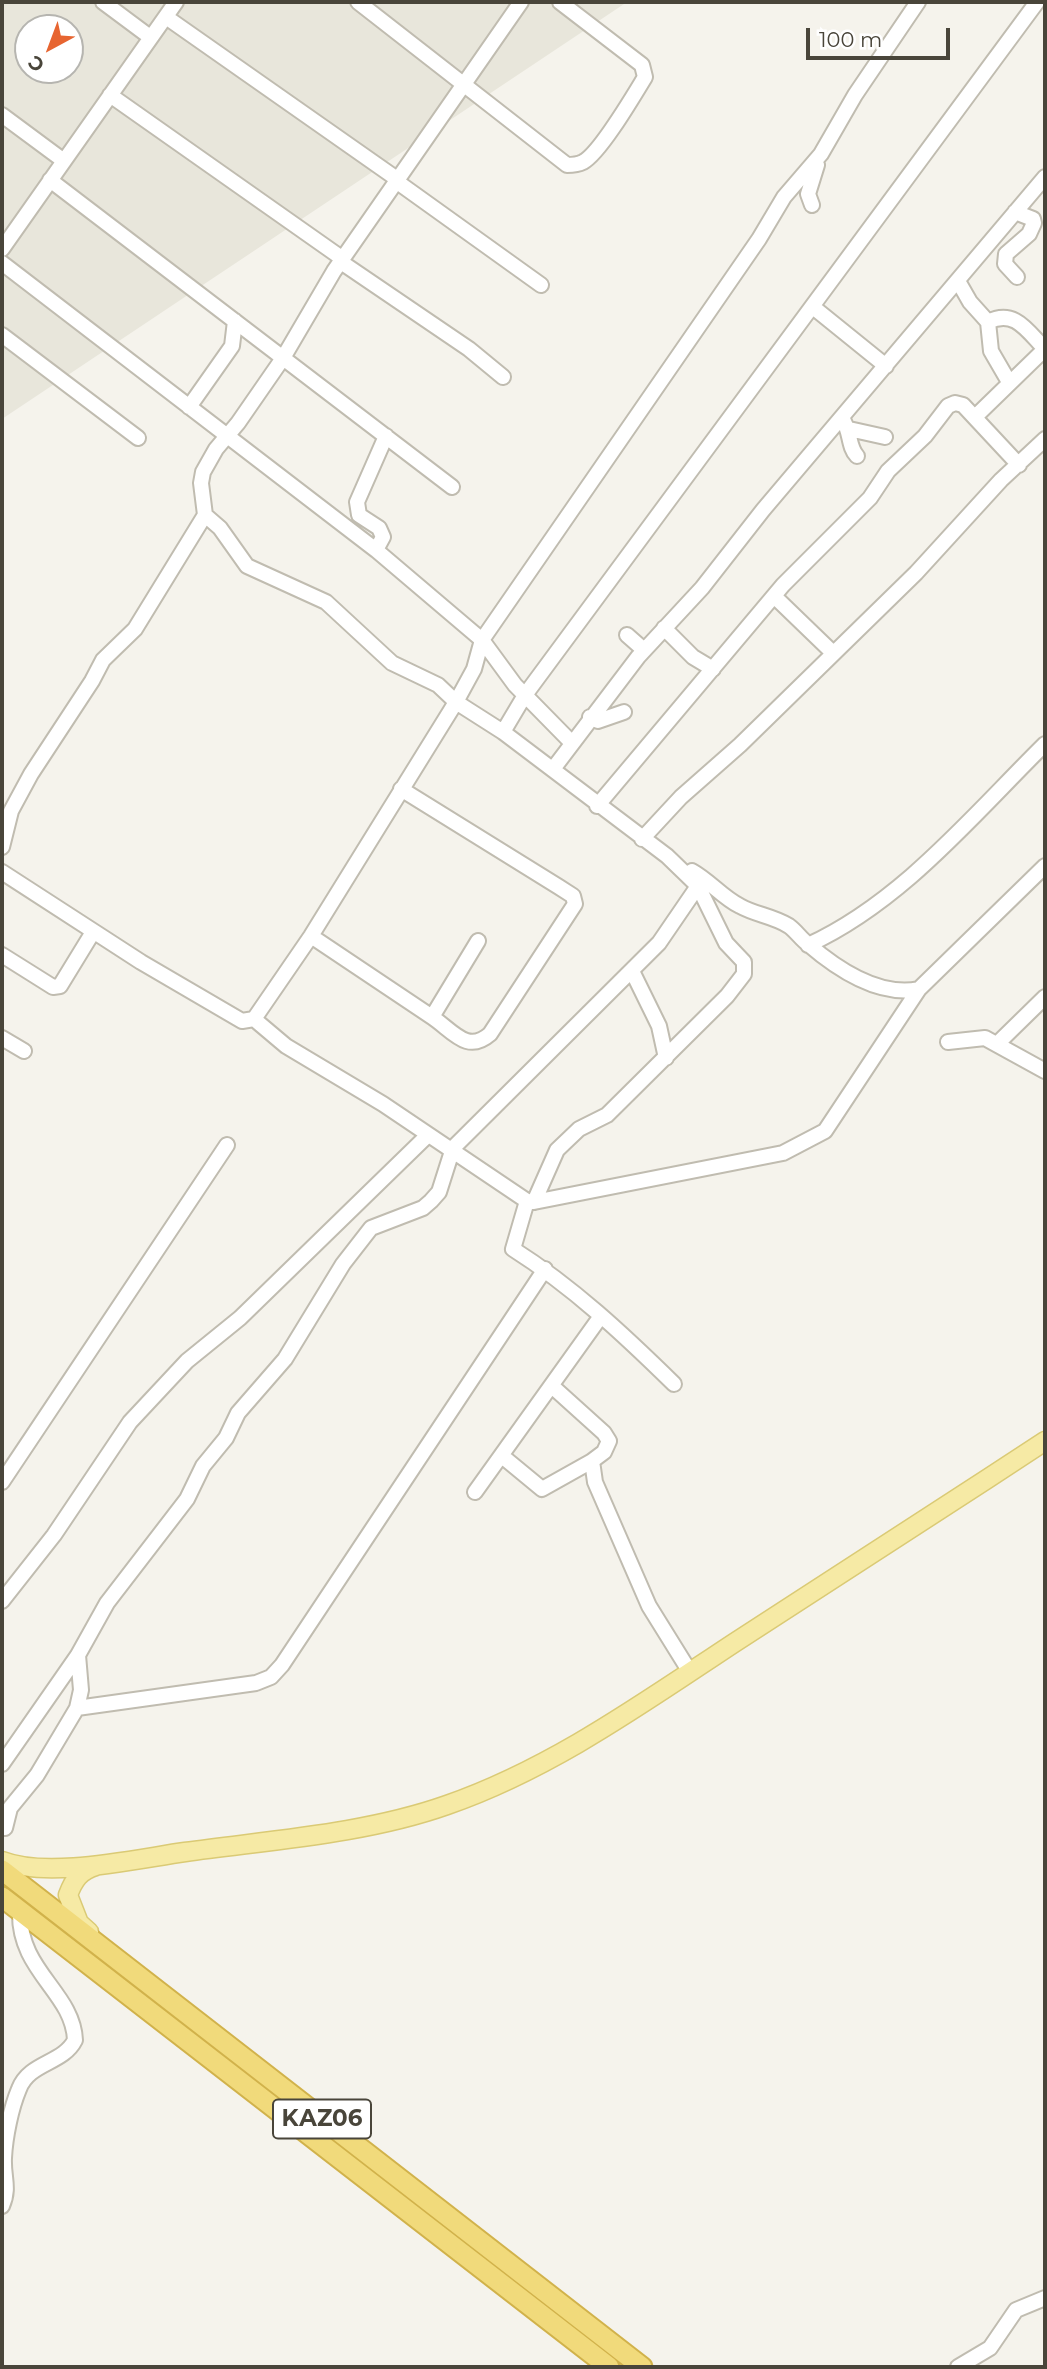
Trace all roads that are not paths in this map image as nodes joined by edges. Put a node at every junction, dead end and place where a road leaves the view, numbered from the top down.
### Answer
1 (103, 2) edge
2 (176, 2) edge
3 (358, 2) edge
4 (521, 2) edge
5 (560, 2) edge
6 (918, 2) edge
7 (1037, 2) edge
8 (166, 17) junction
9 (150, 37) junction
10 (463, 85) junction
11 (110, 95) junction
12 (2, 115) edge
13 (821, 154) junction
14 (64, 161) junction
15 (1045, 177) edge
16 (51, 180) junction
17 (397, 180) junction
18 (795, 184) junction
19 (1015, 212) junction
20 (2, 249) edge
21 (342, 260) junction
22 (2, 263) edge
23 (1017, 277) dead end
24 (958, 281) junction
25 (541, 285) dead end
26 (813, 307) junction
27 (235, 321) junction
28 (988, 321) junction
29 (2, 335) edge
30 (1043, 353) edge
31 (283, 358) junction
32 (886, 366) junction
33 (503, 377) dead end
34 (1009, 382) junction
35 (189, 407) junction
36 (976, 416) junction
37 (846, 424) junction
38 (386, 436) junction
39 (226, 437) junction
40 (885, 437) dead end
41 (138, 438) dead end
42 (1045, 439) edge
43 (857, 456) dead end
44 (1019, 465) junction
45 (452, 487) dead end
46 (357, 502) junction
47 (205, 515) junction
48 (335, 519) junction
49 (376, 550) junction
50 (774, 596) junction
51 (664, 628) junction
52 (627, 635) dead end
53 (482, 640) junction
54 (644, 650) junction
55 (832, 652) junction
56 (713, 669) junction
57 (525, 695) junction
58 (456, 702) junction
59 (624, 712) dead end
60 (590, 717) junction
61 (503, 732) junction
62 (571, 742) junction
63 (1045, 744) edge
64 (553, 769) junction
65 (401, 789) junction
66 (597, 806) junction
67 (642, 839) junction
68 (2, 847) edge
69 (675, 864) junction
70 (1045, 866) edge
71 (2, 872) edge
72 (698, 886) junction
73 (93, 932) junction
74 (311, 936) junction
75 (478, 941) dead end
76 (808, 945) junction
77 (2, 956) edge
78 (632, 971) junction
79 (919, 989) junction
80 (1045, 996) edge
81 (432, 1017) junction
82 (254, 1019) junction
83 (2, 1038) edge
84 (948, 1042) dead end
85 (998, 1043) junction
86 (24, 1051) dead end
87 (666, 1058) junction
88 (1045, 1071) edge
89 (428, 1135) junction
90 (227, 1145) dead end
91 (453, 1149) junction
92 (531, 1202) junction
93 (545, 1269) junction
94 (601, 1316) junction
95 (674, 1384) dead end
96 (553, 1387) junction
97 (1045, 1441) edge
98 (502, 1455) junction
99 (592, 1461) junction
100 (2, 1482) edge
101 (475, 1492) dead end
102 (2, 1601) edge
103 (78, 1655) junction
104 (691, 1672) junction
105 (77, 1708) junction
106 (2, 1763) edge
107 (3, 1826) edge
108 (2, 1861) edge
109 (102, 1864) junction
110 (2, 1870) edge
111 (2, 1897) edge
112 (20, 1911) junction
113 (111, 1954) junction
114 (2, 2206) edge
115 (489, 2248) junction
116 (476, 2263) junction
117 (1045, 2298) edge
118 (609, 2367) edge
119 (642, 2367) edge
120 (958, 2367) edge

1 - 9 street
2 - 8 street
3 - 10 street
4 - 10 street
5 - 10 street
6 - 13 street
7 - 26 street
8 - 9 street
8 - 17 street
9 - 11 street
10 - 17 street
11 - 14 street
11 - 21 street
12 - 14 street
13 - 18 street
13 - 18 street
14 - 16 street
15 - 19 street
16 - 20 street
16 - 27 street
17 - 21 street
17 - 25 street
18 - 53 street
19 - 23 street
19 - 24 street
21 - 31 street
21 - 33 street
22 - 35 street
24 - 28 street
24 - 32 street
26 - 32 street
26 - 57 street
27 - 31 street
27 - 35 street
28 - 30 street
28 - 34 street
29 - 41 street
30 - 34 street
31 - 38 street
31 - 39 street
32 - 37 street
34 - 36 street
35 - 39 street
36 - 44 street
36 - 50 street
37 - 40 street
37 - 43 street
37 - 51 street
38 - 45 street
38 - 46 street
39 - 47 street
39 - 48 street
42 - 44 street
44 - 55 street
46 - 48 street
46 - 49 street
47 - 58 street
47 - 68 street
48 - 49 street
49 - 53 street
50 - 55 street
50 - 56 street
51 - 54 street
51 - 56 street
52 - 54 street
53 - 57 street
53 - 58 street
54 - 60 street
55 - 67 street
56 - 66 street
57 - 61 street
57 - 62 street
58 - 61 street
58 - 65 street
59 - 60 street
60 - 62 street
61 - 64 street
62 - 64 street
63 - 76 street
64 - 66 street
65 - 74 street
65 - 81 street
66 - 67 street
67 - 69 street
69 - 72 street
69 - 76 street
70 - 79 street
71 - 73 street
72 - 78 street
72 - 87 street
73 - 77 street
73 - 82 street
74 - 81 street
74 - 82 street
75 - 81 street
76 - 79 street
78 - 87 street
78 - 91 street
79 - 92 street
80 - 85 street
82 - 89 street
83 - 86 street
84 - 85 street
85 - 88 street
87 - 92 street
89 - 91 street
89 - 102 street
90 - 100 street
91 - 92 street
91 - 103 street
92 - 93 street
93 - 94 street
93 - 105 street
94 - 95 street
94 - 96 street
96 - 98 street
96 - 99 street
97 - 104 main road
98 - 99 street
98 - 101 street
99 - 104 street
103 - 105 street
103 - 106 street
104 - 109 main road
105 - 107 street
108 - 109 main road
109 - 113 main road
110 - 113 highway, KАZ06
111 - 112 highway, KАZ06
112 - 114 street
112 - 116 highway, KАZ06
113 - 115 highway, KАZ06
115 - 116 highway
115 - 119 highway, KАZ06
116 - 118 highway, KАZ06
117 - 120 street

